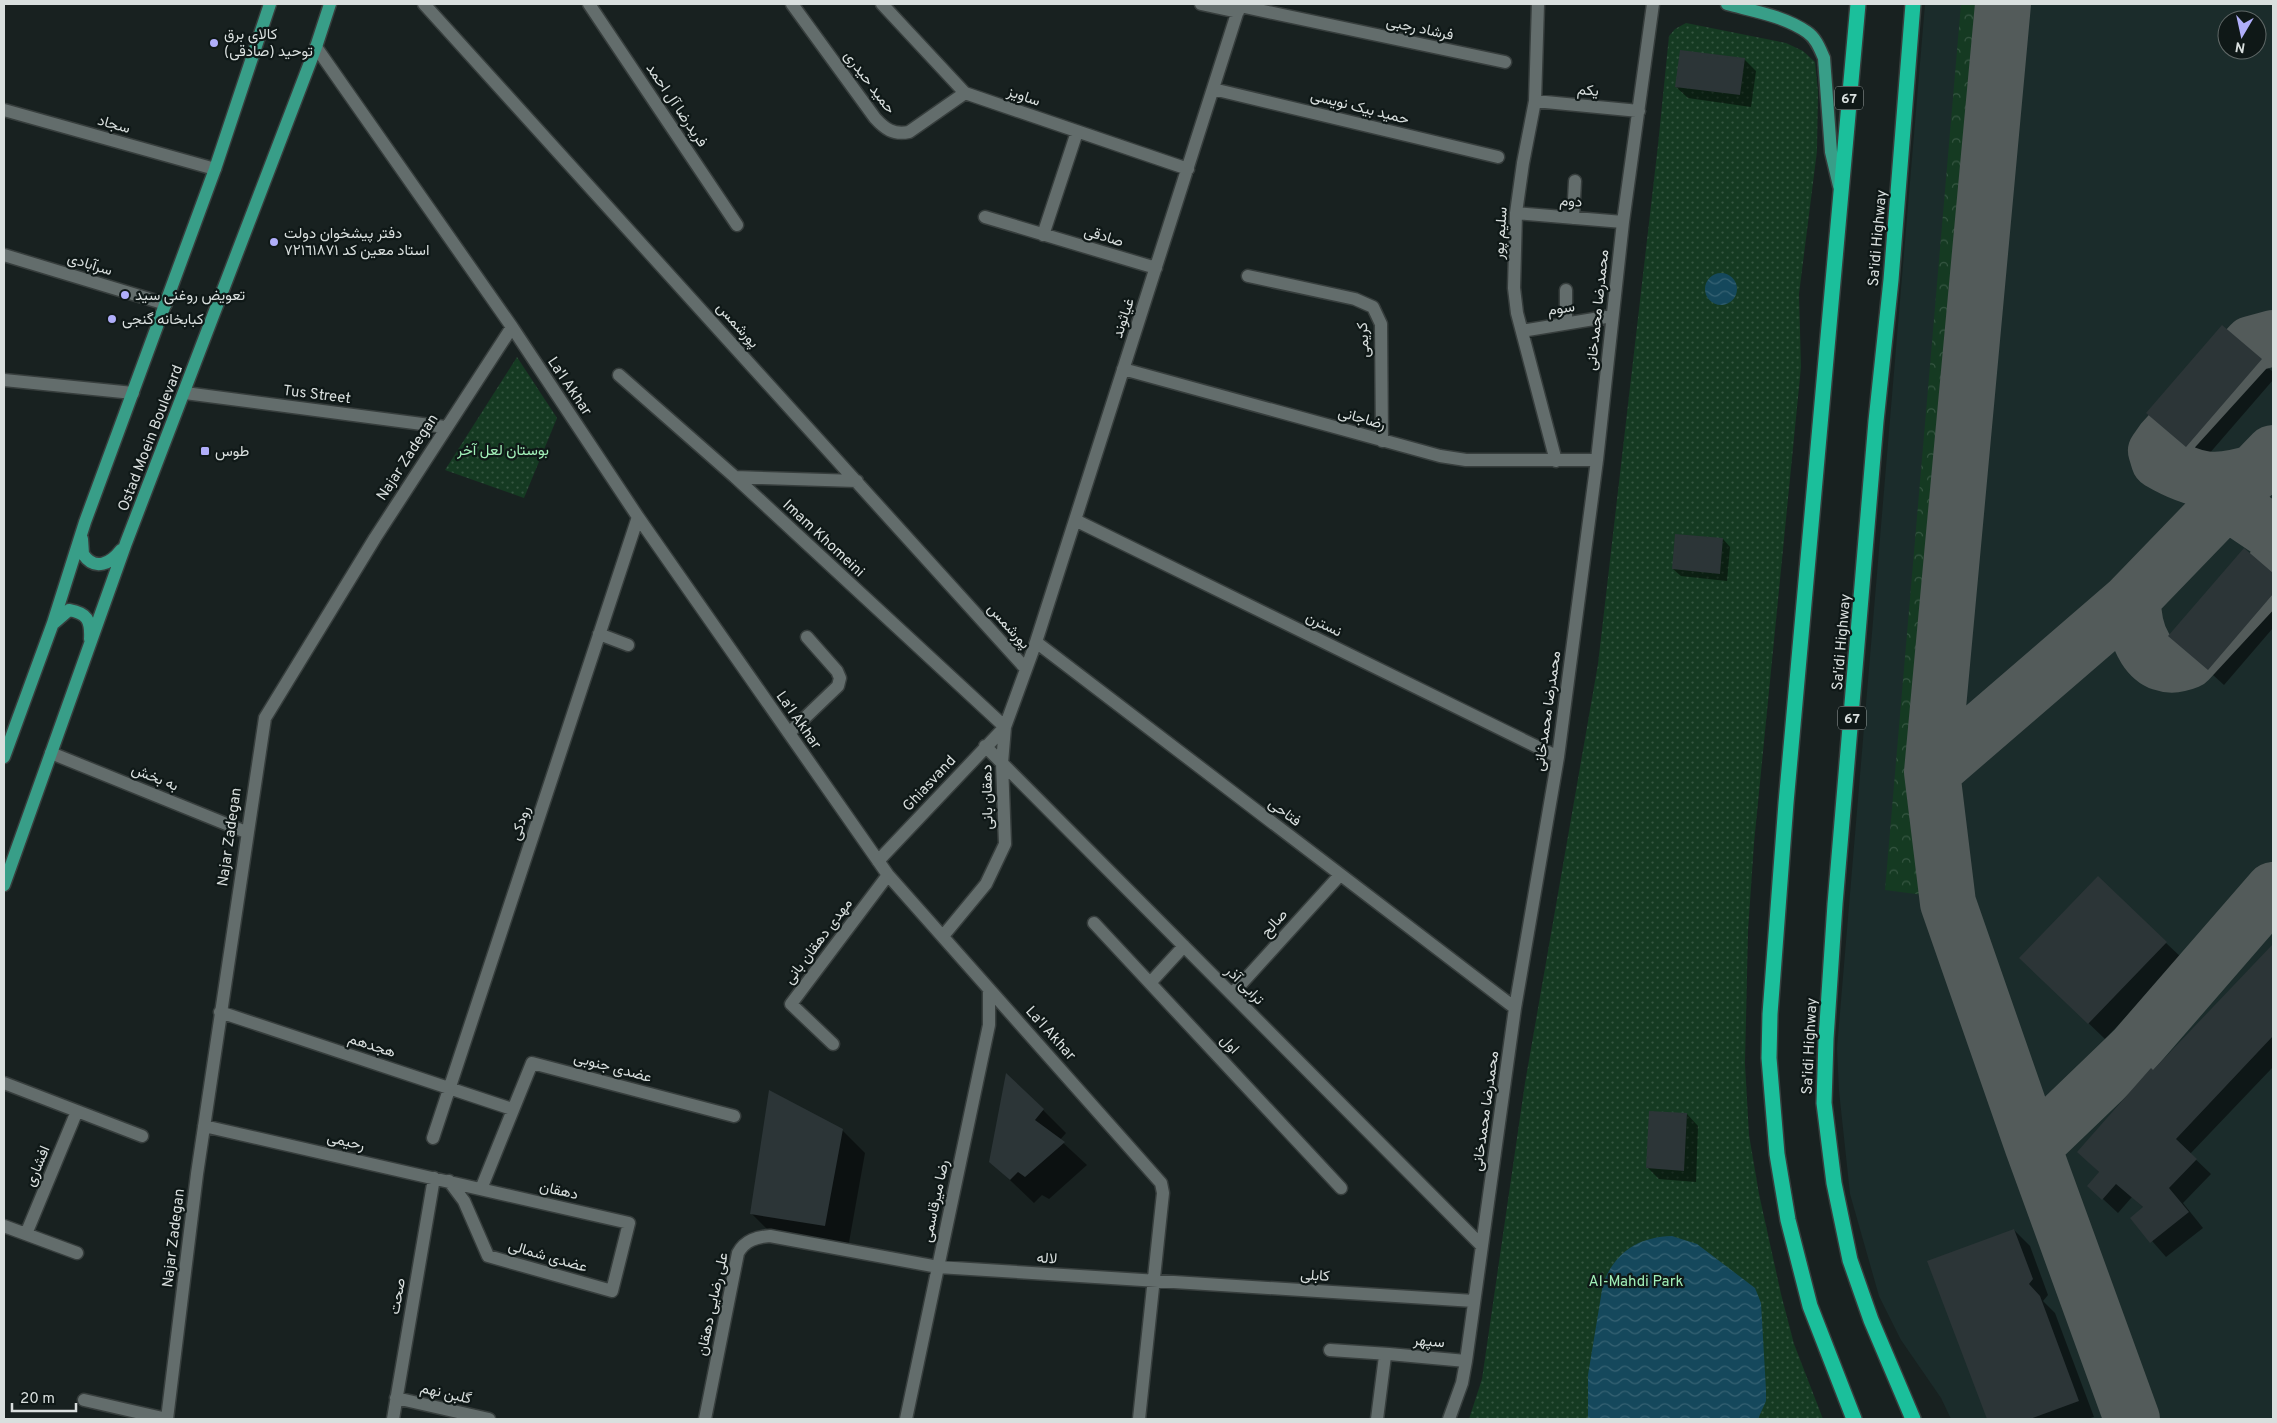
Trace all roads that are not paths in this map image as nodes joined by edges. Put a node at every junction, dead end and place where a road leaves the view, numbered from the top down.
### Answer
1 (270, 4) edge
2 (330, 4) edge
3 (424, 4) edge
4 (589, 4) edge
5 (792, 4) edge
6 (882, 4) edge
7 (1201, 4) edge
8 (1538, 4) edge
9 (1653, 4) edge
10 (1726, 4) edge
11 (1858, 4) edge
12 (1913, 4) edge
13 (1239, 8) edge
14 (316, 47) junction
15 (1505, 62) dead end
16 (1213, 89) junction
17 (966, 94) junction
18 (1535, 101) junction
19 (4, 110) edge
20 (1638, 111) junction
21 (1077, 132) junction
22 (1498, 157) dead end
23 (215, 169) junction
24 (1188, 169) junction
25 (1575, 181) dead end
26 (1840, 191) junction
27 (1516, 213) junction
28 (985, 217) dead end
29 (1573, 218) junction
30 (1623, 222) junction
31 (737, 225) dead end
32 (1043, 234) junction
33 (4, 255) edge
34 (1156, 268) junction
35 (1248, 276) dead end
36 (1566, 290) dead end
37 (166, 304) junction
38 (1606, 317) dead end
39 (1566, 323) junction
40 (512, 327) junction
41 (1522, 330) junction
42 (1124, 369) junction
43 (619, 376) dead end
44 (4, 380) edge
45 (133, 393) junction
46 (184, 393) junction
47 (445, 427) junction
48 (1382, 441) junction
49 (1598, 460) junction
50 (1556, 461) junction
51 (734, 478) junction
52 (857, 481) junction
53 (638, 517) junction
54 (1075, 520) junction
55 (85, 522) junction
56 (126, 543) junction
57 (53, 624) junction
58 (600, 634) junction
59 (807, 637) dead end
60 (1036, 642) junction
61 (628, 645) dead end
62 (89, 649) junction
63 (1026, 669) junction
64 (1005, 727) junction
65 (789, 733) junction
66 (985, 746) junction
67 (51, 753) junction
68 (4, 757) edge
69 (1558, 757) junction
70 (1002, 763) junction
71 (246, 832) junction
72 (878, 861) junction
73 (888, 875) junction
74 (1340, 875) junction
75 (4, 885) edge
76 (1094, 923) dead end
77 (943, 936) junction
78 (1184, 946) junction
79 (1150, 983) junction
80 (989, 990) junction
81 (1232, 994) junction
82 (1515, 1008) junction
83 (220, 1012) junction
84 (834, 1044) dead end
85 (4, 1082) edge
86 (450, 1088) junction
87 (512, 1110) junction
88 (78, 1111) junction
89 (734, 1116) dead end
90 (204, 1126) junction
91 (142, 1136) dead end
92 (433, 1138) dead end
93 (434, 1178) junction
94 (449, 1181) junction
95 (1342, 1188) dead end
96 (481, 1189) junction
97 (629, 1223) joint
98 (4, 1226) edge
99 (26, 1234) junction
100 (1482, 1246) junction
101 (77, 1252) dead end
102 (938, 1267) junction
103 (1154, 1281) junction
104 (1474, 1302) junction
105 (1330, 1350) dead end
106 (1389, 1354) junction
107 (1466, 1361) junction
108 (396, 1398) junction
109 (84, 1400) dead end
110 (167, 1419) edge
111 (393, 1419) edge
112 (489, 1419) edge
113 (705, 1419) edge
114 (906, 1419) edge
115 (1139, 1419) edge
116 (1377, 1419) edge
117 (1449, 1419) edge
118 (1854, 1419) edge
119 (1913, 1419) edge

1 - 23 main road, Ostad Moein Boulevard
2 - 14 main road, Ostad Moein Boulevard
3 - 52 street, پورشمس
4 - 31 street, فریدرضا آل احمد
5 - 17 street, حمید حیدری
6 - 17 street, ساویز
7 - 13 street, فرشاد رجبی
8 - 18 street, سلیم پور
9 - 20 street, محمدرضا محمدخانی
10 - 26 main road
11 - 26 highway, 67
12 - 119 highway, Sa'idi Highway / 67
13 - 15 street, فرشاد رجبی
13 - 16 street, غیاثوند
14 - 40 street, La'l Akhar
14 - 46 main road, Ostad Moein Boulevard
16 - 22 street, حمید بیک نویسی
16 - 24 street, غیاثوند
17 - 21 street, ساویز
18 - 20 street, یکم
18 - 27 street, سلیم پور
19 - 23 street, سجاد
20 - 30 street, محمدرضا محمدخانی
21 - 24 street, ساویز
21 - 32 street
23 - 37 main road, Ostad Moein Boulevard
24 - 34 street, غیاثوند
25 - 29 street
26 - 118 highway, 67
27 - 29 street, دوم
27 - 41 street, سلیم پور
28 - 32 street, صادقی
29 - 30 street, دوم
30 - 49 street, محمدرضا محمدخانی
32 - 34 street, صادقی
33 - 37 street, سرآبادی
34 - 42 street, غیاثوند
35 - 48 street, کریمی
36 - 39 street
37 - 45 main road, Ostad Moein Boulevard
38 - 39 street, سوم
39 - 41 street, سوم
40 - 47 street, Najar Zadegan
40 - 53 street, La'l Akhar
41 - 50 street, سلیم پور
42 - 48 street, رضاجانی
42 - 54 street, غیاثوند
43 - 51 street, Imam Khomeini
44 - 45 street
45 - 55 main road, Ostad Moein Boulevard
46 - 47 street, Tus Street
46 - 56 main road, Ostad Moein Boulevard
47 - 71 street, Najar Zadegan
48 - 50 street, رضاجانی
49 - 50 street, رضاجانی
49 - 69 street, محمدرضا محمدخانی
51 - 52 street
51 - 64 street, Imam Khomeini
52 - 63 street, پورشمس
53 - 58 street, رودکی
53 - 65 street, La'l Akhar
54 - 60 street, غیاثوند
54 - 69 street, نسترن
55 - 56 main road
55 - 57 main road, Ostad Moein Boulevard
56 - 62 main road, Ostad Moein Boulevard
57 - 62 main road
57 - 68 main road, Ostad Moein Boulevard
58 - 61 street
58 - 86 street, رودکی
59 - 65 street
60 - 63 street, دهقان بانی
60 - 74 street, فتاحی
62 - 67 main road, Ostad Moein Boulevard
63 - 64 street, دهقان بانی
64 - 66 street, Ghiasvand
64 - 70 street, دهقان بانی
65 - 72 street, La'l Akhar
66 - 70 street, ترابی آذر
66 - 72 street, Ghiasvand
67 - 71 street, به بخش
67 - 75 main road, Ostad Moein Boulevard
69 - 82 street, محمدرضا محمدخانی
70 - 77 street, دهقان بانی
70 - 78 street, ترابی آذر
71 - 83 street, Najar Zadegan
72 - 73 street, La'l Akhar
73 - 77 street, La'l Akhar
73 - 84 street, مهدی دهقان بانی
74 - 81 street, صالح
74 - 82 street, فتاحی
76 - 79 street, اول
77 - 80 street, La'l Akhar
78 - 79 street
78 - 81 street, ترابی آذر
79 - 95 street, اول
80 - 102 street, رضا میرقاسمی
80 - 103 street, La'l Akhar
81 - 100 street, ترابی آذر
82 - 100 street, محمدرضا محمدخانی
83 - 86 street, هجدهم
83 - 90 street, Najar Zadegan
85 - 88 street
86 - 87 street, هجدهم
86 - 92 street, رودکی
87 - 89 street, عضدی جنوبی
87 - 96 street
88 - 91 street
88 - 99 street, افشاری
90 - 93 street, رحیمی
90 - 110 street, Najar Zadegan
93 - 94 street, رحیمی
93 - 108 street, صحت
94 - 96 street, رحیمی
94 - 97 street, عضدی شمالی
96 - 97 street, دهقان
98 - 99 street
99 - 101 street
100 - 104 street, محمدرضا محمدخانی
102 - 103 street, لاله
102 - 113 street, علی رضایی دهقان
102 - 114 street, رضا میرقاسمی
103 - 104 street, کابلی
103 - 115 street, La'l Akhar
104 - 107 street, محمدرضا محمدخانی
105 - 106 street, سپهر
106 - 107 street, سپهر
106 - 116 street
107 - 117 street, محمدرضا محمدخانی
108 - 111 street, صحت
108 - 112 street, گلبن نهم
109 - 110 street

